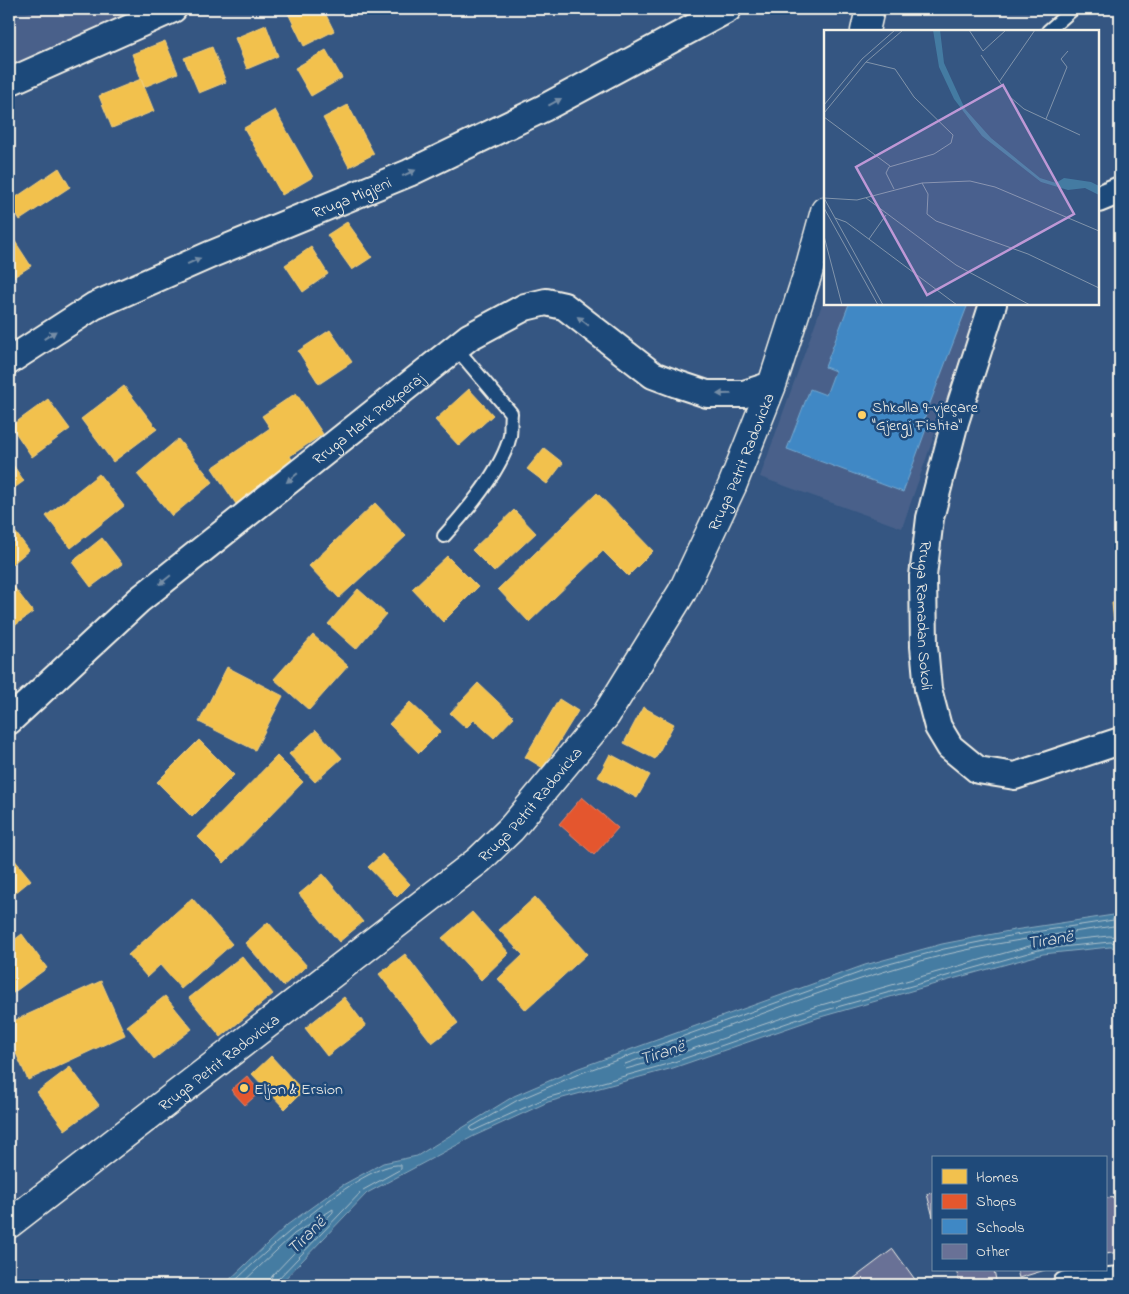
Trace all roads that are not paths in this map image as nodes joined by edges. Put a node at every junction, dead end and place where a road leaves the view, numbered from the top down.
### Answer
1 (173, 9) edge
2 (728, 9) edge
3 (870, 9) edge
4 (1073, 9) edge
5 (689, 18) edge
6 (865, 30) edge
7 (1049, 30) edge
8 (9, 82) edge
9 (1120, 190) edge
10 (1099, 198) edge
11 (824, 215) edge
12 (993, 305) edge
13 (456, 348) junction
14 (9, 361) edge
15 (772, 385) junction
16 (444, 536) dead end
17 (9, 721) edge
18 (1120, 741) edge
19 (9, 1224) edge
20 (1120, 1280) edge
21 (1066, 1285) edge

1 - 8 street
2 - 5 street, Rruga Migjeni
3 - 6 main road
4 - 7 lane
14 -> 5 street, Rruga Migjeni
9 - 10 street
11 - 15 main road, Rruga Petrit Radovicka
12 - 18 street, Rruga Ramadan Sokoli
15 -> 13 street, Rruga Mark Prekperaj
13 - 16 lane
13 -> 17 street, Rruga Mark Prekperaj
15 - 19 main road, Rruga Petrit Radovicka
20 - 21 street

